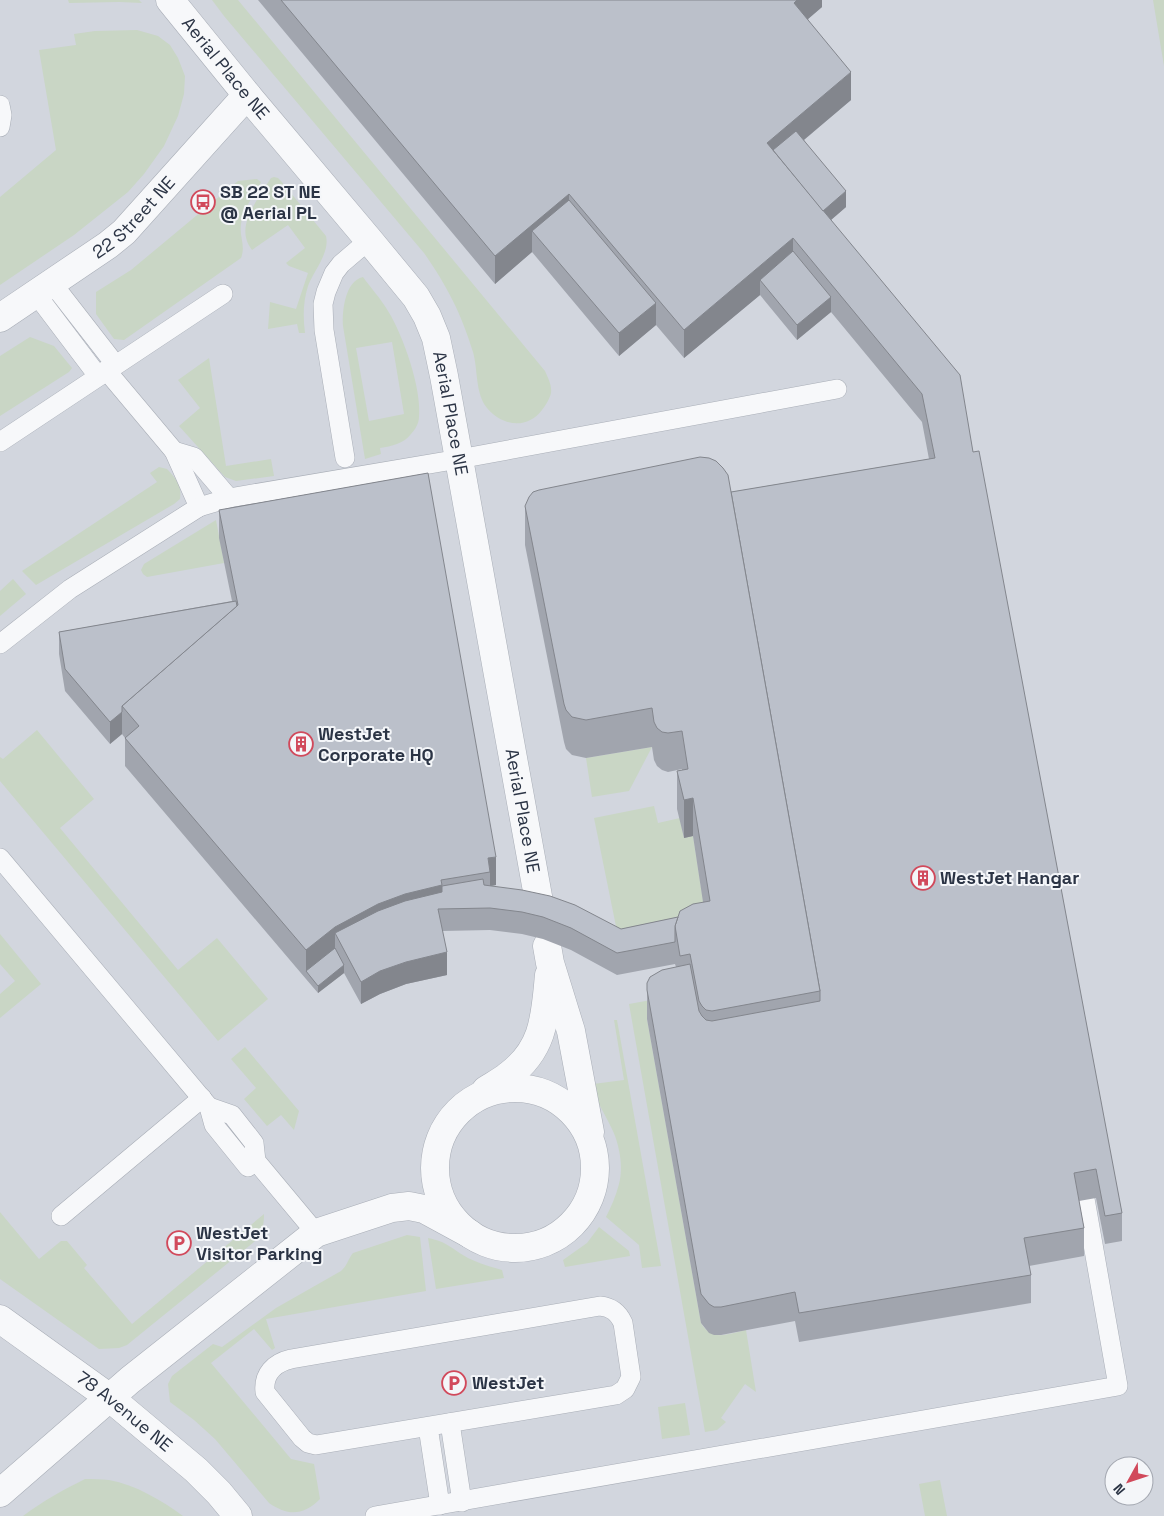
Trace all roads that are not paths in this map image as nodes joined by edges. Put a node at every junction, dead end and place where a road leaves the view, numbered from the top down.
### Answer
1 (170, 0) edge
2 (247, 96) junction
3 (0, 104) edge
4 (0, 127) edge
5 (369, 240) junction
6 (44, 288) junction
7 (223, 294) dead end
8 (0, 318) edge
9 (107, 370) junction
10 (837, 389) dead end
11 (0, 442) edge
12 (174, 451) junction
13 (344, 458) dead end
14 (459, 459) junction
15 (229, 498) junction
16 (199, 507) junction
17 (0, 644) edge
18 (0, 858) edge
19 (541, 913) edge
20 (476, 1097) junction
21 (206, 1103) junction
22 (592, 1146) junction
23 (436, 1151) junction
24 (1085, 1199) edge
25 (392, 1208) junction
26 (61, 1216) dead end
27 (316, 1233) junction
28 (470, 1234) junction
29 (0, 1319) edge
30 (110, 1398) junction
31 (450, 1423) junction
32 (428, 1427) junction
33 (0, 1493) edge
34 (448, 1507) edge
35 (412, 1513) edge
36 (238, 1516) edge
37 (375, 1516) edge

1 - 2 street, Aerial Place NE
2 - 5 street, Aerial Place NE
2 - 6 street, 22 Street NE
3 - 4 lane
5 - 13 lane
5 - 14 street, Aerial Place NE
6 - 8 street, 22 Street NE
6 - 9 lane
7 - 9 lane
9 - 11 lane
9 - 12 lane
10 - 14 lane
12 - 15 lane
12 - 16 lane
14 - 15 lane
14 - 19 street, Aerial Place NE
15 - 16 lane
16 - 17 lane
18 - 21 lane
20 - 22 street
20 - 22 street
20 - 23 street
21 - 26 lane
21 - 27 lane
22 - 28 street
23 - 25 street
23 - 28 street
24 - 34 lane
25 - 27 street
25 - 28 street
27 - 30 street
29 - 30 street, 78 Avenue NE
30 - 33 street
30 - 36 street, 78 Avenue NE
31 - 32 lane
31 - 32 lane
31 - 34 lane
32 - 34 lane
34 - 35 lane
35 - 37 lane

